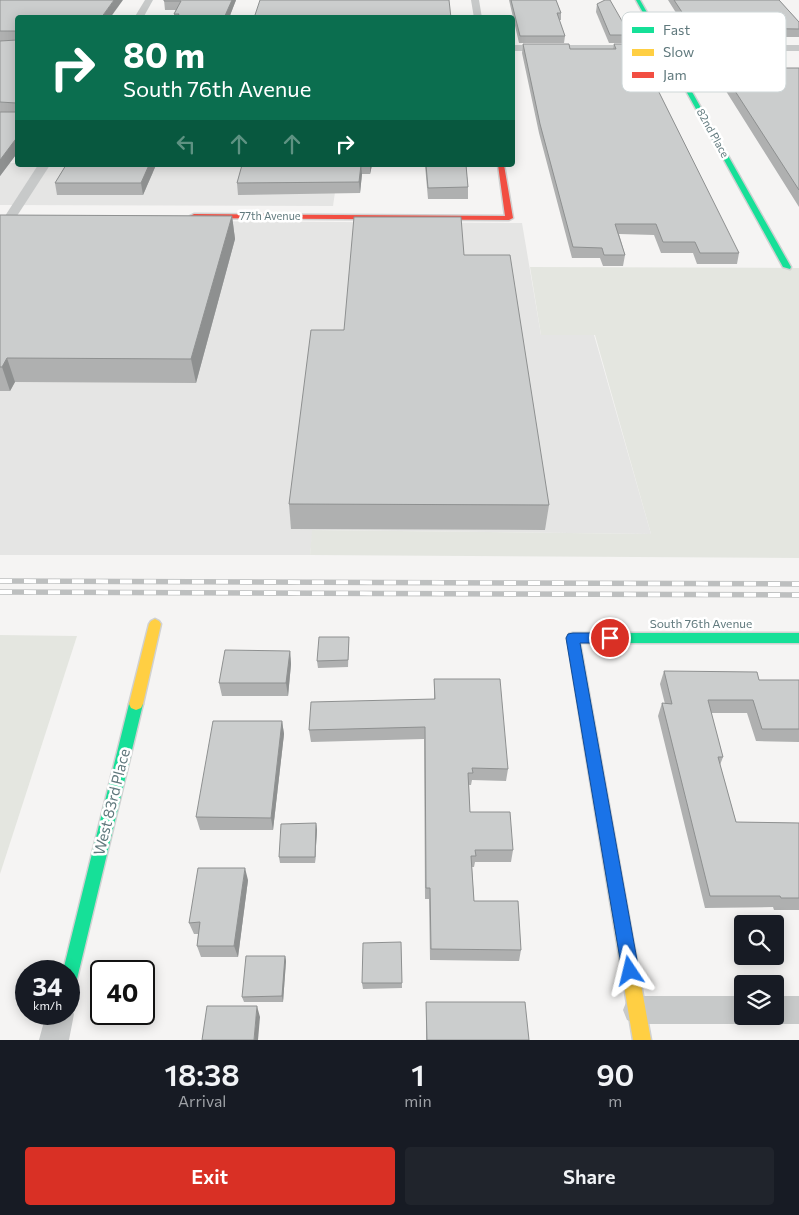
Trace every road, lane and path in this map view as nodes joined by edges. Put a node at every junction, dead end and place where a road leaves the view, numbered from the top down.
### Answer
1 (149, 0) edge
2 (475, 0) edge
3 (638, 0) edge
4 (645, 12) edge
5 (140, 15) edge
6 (478, 15) edge
7 (515, 48) edge
8 (622, 48) edge
9 (786, 48) edge
10 (799, 48) edge
11 (690, 92) edge
12 (43, 167) edge
13 (501, 167) edge
14 (11, 216) edge
15 (186, 216) edge
16 (787, 267) dead end
17 (155, 624) dead end
18 (799, 638) edge
19 (74, 960) edge
20 (637, 1010) junction
21 (734, 1010) edge
22 (784, 1010) edge
23 (799, 1010) edge
24 (57, 1025) edge
25 (54, 1040) edge
26 (642, 1040) edge

1 - 5 street
2 - 6 street
3 - 4 street, 82nd Place
7 - 8 street
9 - 10 street
11 - 16 street, 82nd Place
12 - 14 street
13 - 15 street, 77th Avenue
17 - 19 street, West 83rd Place
18 - 20 street, South 76th Avenue
20 - 21 street
20 - 26 street
22 - 23 street
24 - 25 street

